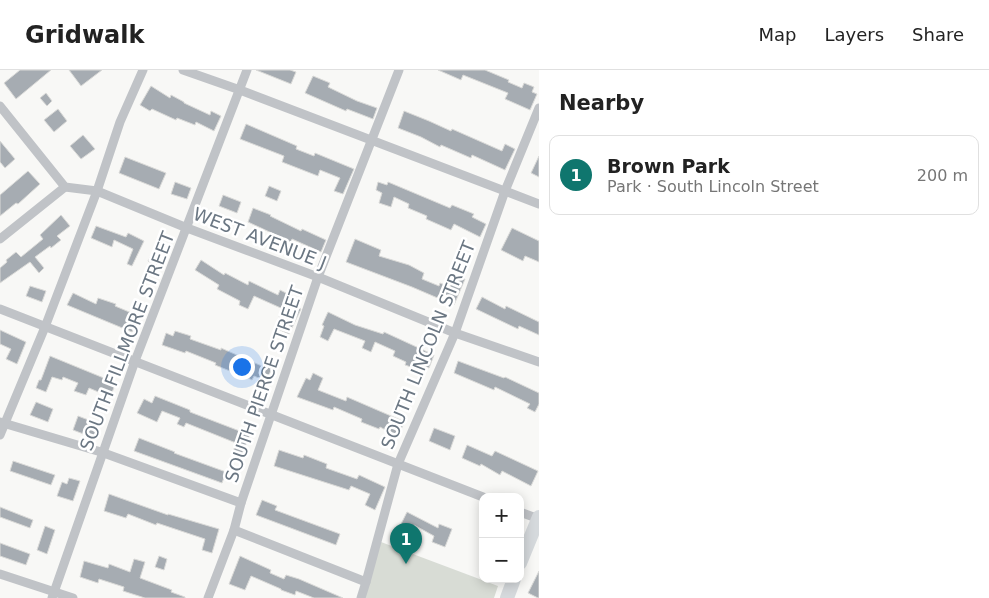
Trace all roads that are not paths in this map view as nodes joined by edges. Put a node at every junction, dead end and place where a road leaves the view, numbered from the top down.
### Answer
1 (143, 70) edge
2 (183, 70) edge
3 (247, 70) edge
4 (399, 70) edge
5 (240, 90) junction
6 (0, 106) edge
7 (539, 108) edge
8 (372, 141) junction
9 (65, 188) junction
10 (97, 191) junction
11 (505, 191) junction
12 (539, 204) edge
13 (187, 228) junction
14 (0, 239) edge
15 (318, 277) junction
16 (0, 309) edge
17 (45, 327) junction
18 (455, 333) junction
19 (135, 361) junction
20 (539, 362) edge
21 (271, 414) junction
22 (2, 422) edge
23 (0, 434) edge
24 (102, 452) junction
25 (398, 464) junction
26 (479, 495) edge
27 (241, 502) junction
28 (524, 513) edge
29 (539, 518) edge
30 (234, 530) junction
31 (524, 554) edge
32 (0, 574) edge
33 (366, 582) junction
34 (512, 583) edge
35 (53, 595) edge
36 (73, 598) edge
37 (208, 598) edge
38 (361, 598) edge
39 (506, 598) edge

1 - 10 street
2 - 5 street
3 - 5 street, SOUTH FILLMORE STREET
4 - 8 street, SOUTH PIERCE STREET
5 - 8 street
5 - 13 street, SOUTH FILLMORE STREET
6 - 9 street
7 - 11 street, SOUTH LINCOLN STREET
8 - 11 street
8 - 15 street, SOUTH PIERCE STREET
9 - 10 street, WEST AVENUE J
9 - 14 street
10 - 13 street, WEST AVENUE J
10 - 17 street
11 - 12 street
11 - 18 street, SOUTH LINCOLN STREET
13 - 15 street, WEST AVENUE J
13 - 19 street, SOUTH FILLMORE STREET
15 - 18 street, WEST AVENUE J
15 - 21 street, SOUTH PIERCE STREET
16 - 17 street
17 - 19 street
17 - 22 street
18 - 20 street, WEST AVENUE J
18 - 25 street, SOUTH LINCOLN STREET
19 - 21 street
19 - 24 street, SOUTH FILLMORE STREET
21 - 25 street
21 - 27 street, SOUTH PIERCE STREET
22 - 23 street
22 - 24 street
24 - 27 street
24 - 35 street, SOUTH FILLMORE STREET
25 - 26 street
25 - 33 street, SOUTH LINCOLN STREET
27 - 30 street, SOUTH PIERCE STREET
28 - 29 street
29 - 31 street
30 - 33 street
30 - 37 street, SOUTH PIERCE STREET
32 - 35 street
33 - 38 street, SOUTH LINCOLN STREET
34 - 39 street
35 - 36 street

